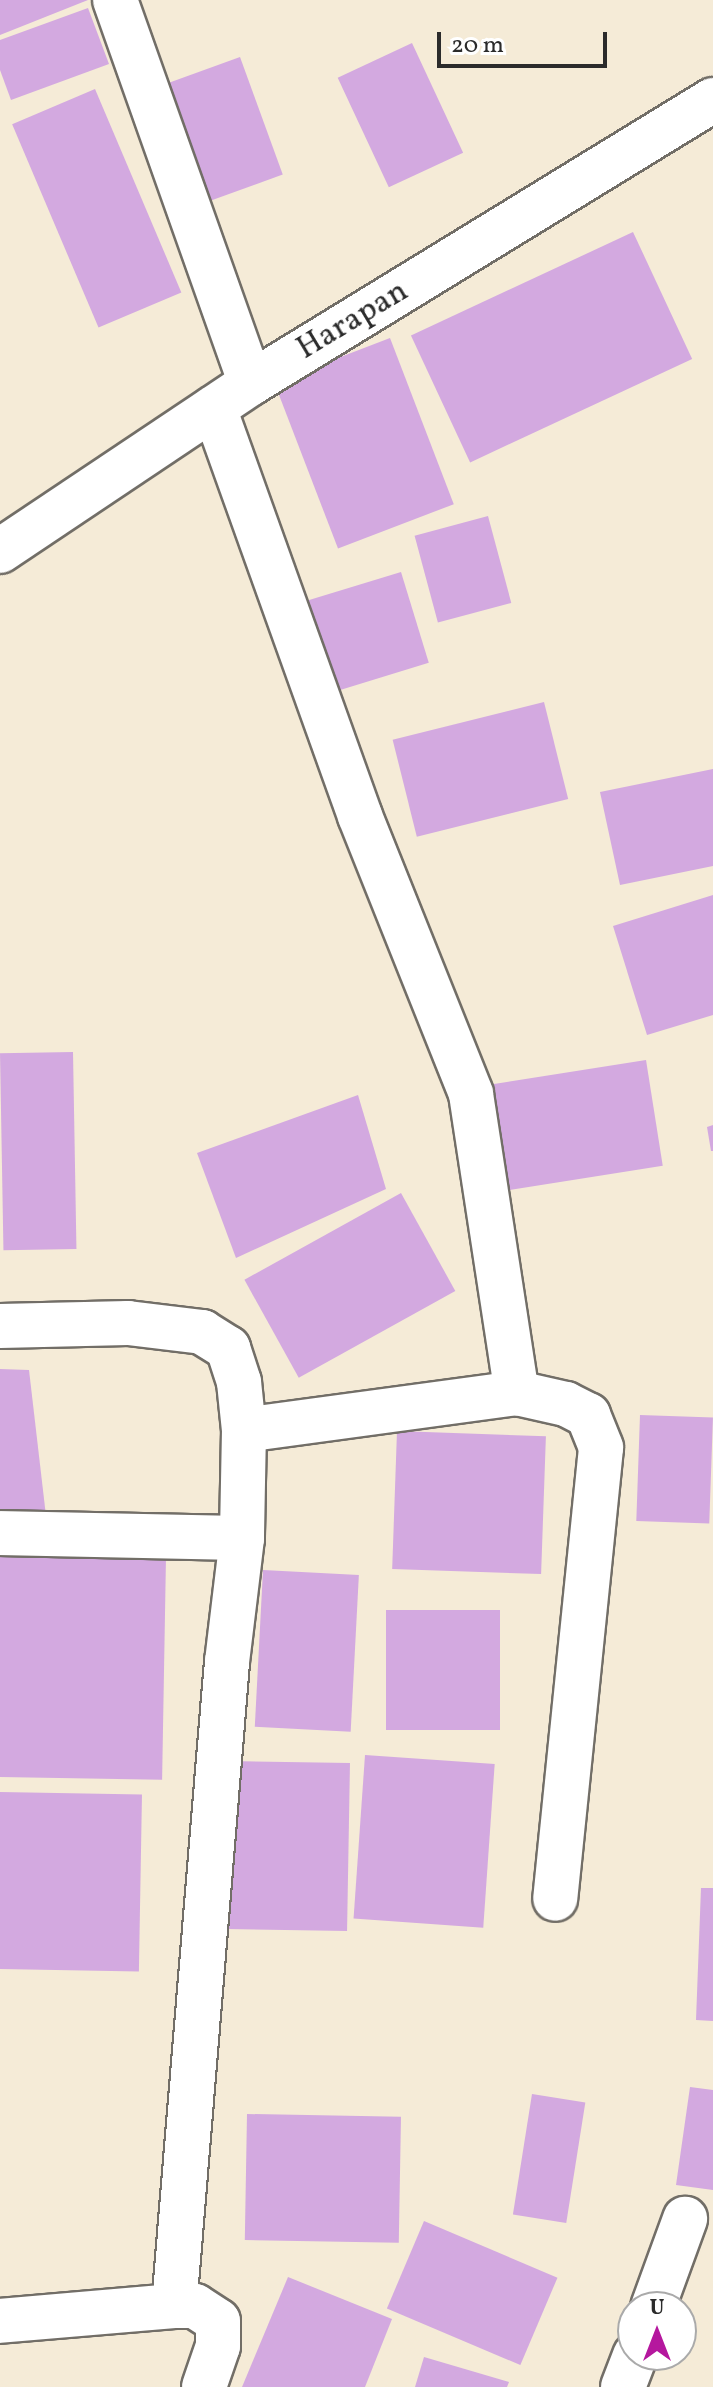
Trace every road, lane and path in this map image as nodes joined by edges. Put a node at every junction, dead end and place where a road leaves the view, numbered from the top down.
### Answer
1 (115, 0) edge
2 (713, 100) edge
3 (251, 383) junction
4 (214, 408) junction
5 (0, 551) edge
6 (0, 1326) edge
7 (517, 1393) junction
8 (244, 1430) junction
9 (0, 1533) edge
10 (242, 1538) junction
11 (555, 1899) dead end
12 (685, 2219) dead end
13 (659, 2291) edge
14 (174, 2306) junction
15 (0, 2321) edge
16 (204, 2387) edge

1 - 3 street
2 - 3 street, Harapan
3 - 4 street, Harapan
4 - 5 street, Harapan
4 - 7 street
6 - 8 street
7 - 8 street
7 - 11 street
8 - 10 street
9 - 10 street
10 - 14 street
12 - 13 street
14 - 15 street
14 - 16 street

